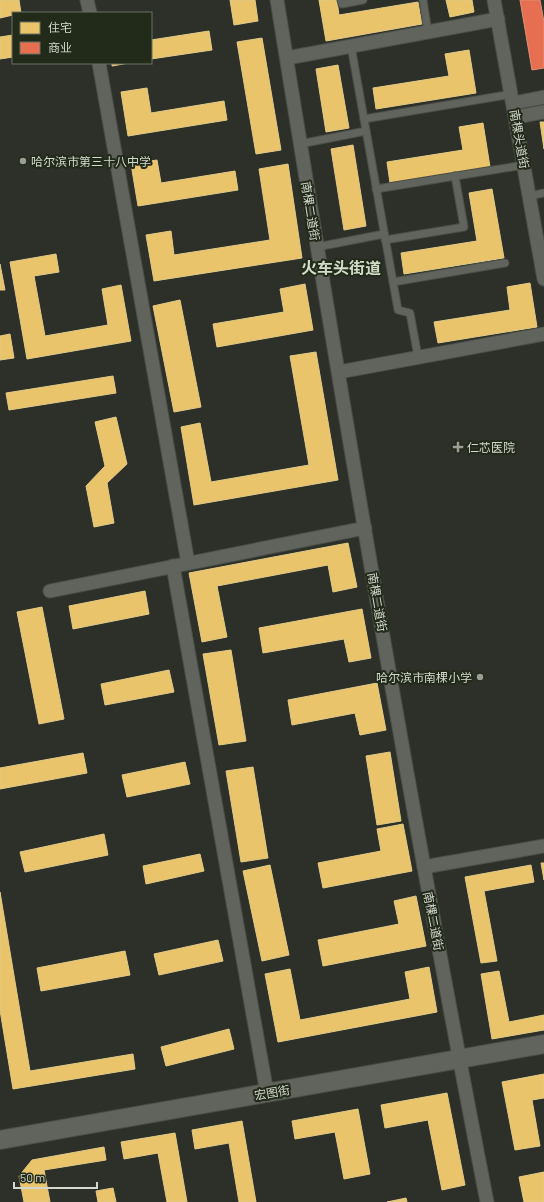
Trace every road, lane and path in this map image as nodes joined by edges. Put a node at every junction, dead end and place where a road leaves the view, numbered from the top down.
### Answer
1 (87, 0) edge
2 (277, 0) edge
3 (341, 0) edge
4 (363, 0) edge
5 (423, 0) edge
6 (494, 0) edge
7 (90, 12) edge
8 (498, 19) junction
9 (428, 32) junction
10 (351, 46) junction
11 (286, 58) junction
12 (98, 64) edge
13 (544, 97) edge
14 (513, 99) junction
15 (544, 112) edge
16 (516, 117) junction
17 (364, 119) junction
18 (366, 131) junction
19 (300, 144) junction
20 (524, 165) junction
21 (455, 176) junction
22 (376, 189) junction
23 (544, 194) edge
24 (530, 196) junction
25 (385, 237) junction
26 (317, 247) junction
27 (504, 263) dead end
28 (543, 271) edge
29 (393, 282) junction
30 (544, 334) edge
31 (418, 357) junction
32 (339, 372) junction
33 (365, 528) junction
34 (188, 563) junction
35 (173, 566) junction
36 (50, 590) dead end
37 (544, 846) edge
38 (424, 867) junction
39 (544, 1044) edge
40 (460, 1059) junction
41 (268, 1093) junction
42 (0, 1140) edge
43 (487, 1202) edge

1 - 7 street
2 - 11 street, 南棵二道街
3 - 4 lane
5 - 9 lane
6 - 8 street, 南棵头道街
8 - 9 street
8 - 14 street, 南棵头道街
9 - 10 street
10 - 11 street
10 - 17 lane
11 - 19 street, 南棵二道街
12 - 34 street
13 - 14 street
14 - 16 street, 南棵头道街
14 - 17 lane
15 - 16 street
16 - 20 street, 南棵头道街
17 - 18 lane
18 - 19 lane
18 - 22 lane
19 - 26 street, 南棵二道街
20 - 21 lane
20 - 24 street, 南棵头道街
21 - 22 lane
21 - 25 lane
22 - 25 lane
23 - 24 lane
24 - 28 street, 南棵头道街
25 - 26 lane
25 - 29 lane
26 - 32 street, 南棵二道街
27 - 29 lane
29 - 31 lane
30 - 31 street
31 - 32 street
32 - 33 street, 南棵二道街
33 - 34 street
33 - 38 street, 南棵二道街
34 - 35 street
35 - 36 street
35 - 41 street
37 - 38 street
38 - 40 street, 南棵二道街
39 - 40 street, 宏图街
40 - 41 street, 宏图街
40 - 43 street, 南棵二道街
41 - 42 street, 宏图街

